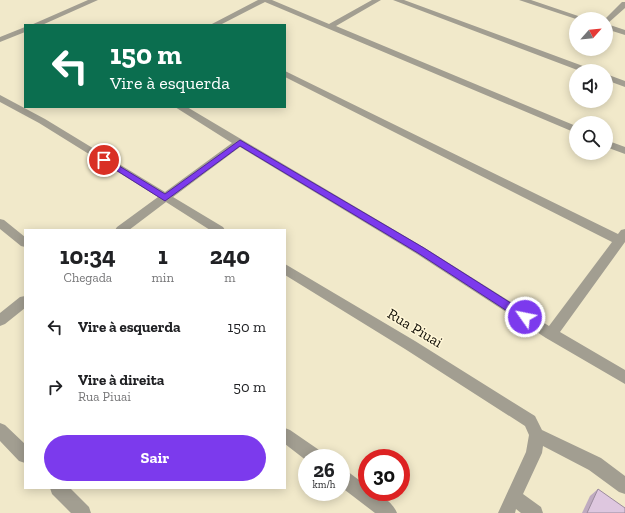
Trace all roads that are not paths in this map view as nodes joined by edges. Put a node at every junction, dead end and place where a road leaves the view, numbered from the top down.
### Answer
1 (94, 0) edge
2 (265, 0) edge
3 (377, 0) edge
4 (397, 0) edge
5 (523, 0) edge
6 (625, 4) edge
7 (569, 15) edge
8 (613, 15) edge
9 (37, 24) edge
10 (216, 24) edge
11 (329, 27) junction
12 (613, 29) edge
13 (24, 30) edge
14 (625, 33) edge
15 (0, 40) edge
16 (569, 64) edge
17 (286, 74) edge
18 (613, 80) edge
19 (625, 84) edge
20 (0, 98) edge
21 (182, 108) edge
22 (569, 127) edge
23 (240, 142) junction
24 (613, 146) edge
25 (625, 150) edge
26 (165, 198) junction
27 (0, 223) edge
28 (122, 229) edge
29 (217, 229) edge
30 (622, 236) edge
31 (24, 242) edge
32 (286, 271) edge
33 (24, 302) edge
34 (0, 320) edge
35 (551, 334) junction
36 (625, 378) edge
37 (0, 430) edge
38 (537, 434) junction
39 (286, 436) edge
40 (304, 449) edge
41 (24, 454) edge
42 (350, 484) edge
43 (625, 486) edge
44 (59, 489) edge
45 (514, 497) junction
46 (83, 513) edge
47 (389, 513) edge
48 (506, 513) edge
49 (535, 513) edge

1 - 9 street
2 - 10 street
2 - 11 street
3 - 11 street
4 - 16 street
5 - 7 street
6 - 8 street
11 - 22 street
12 - 14 street
13 - 15 street
17 - 30 street
18 - 19 street
20 - 26 street
21 - 23 street
23 - 26 street
23 - 35 street
24 - 25 street
26 - 28 street
26 - 29 street
27 - 31 street
30 - 35 street
32 - 38 street, Rua Piuai
33 - 34 street
35 - 36 street
37 - 41 street
38 - 43 street
38 - 45 street
39 - 40 street
42 - 47 street
44 - 46 street
45 - 48 street
45 - 49 street

